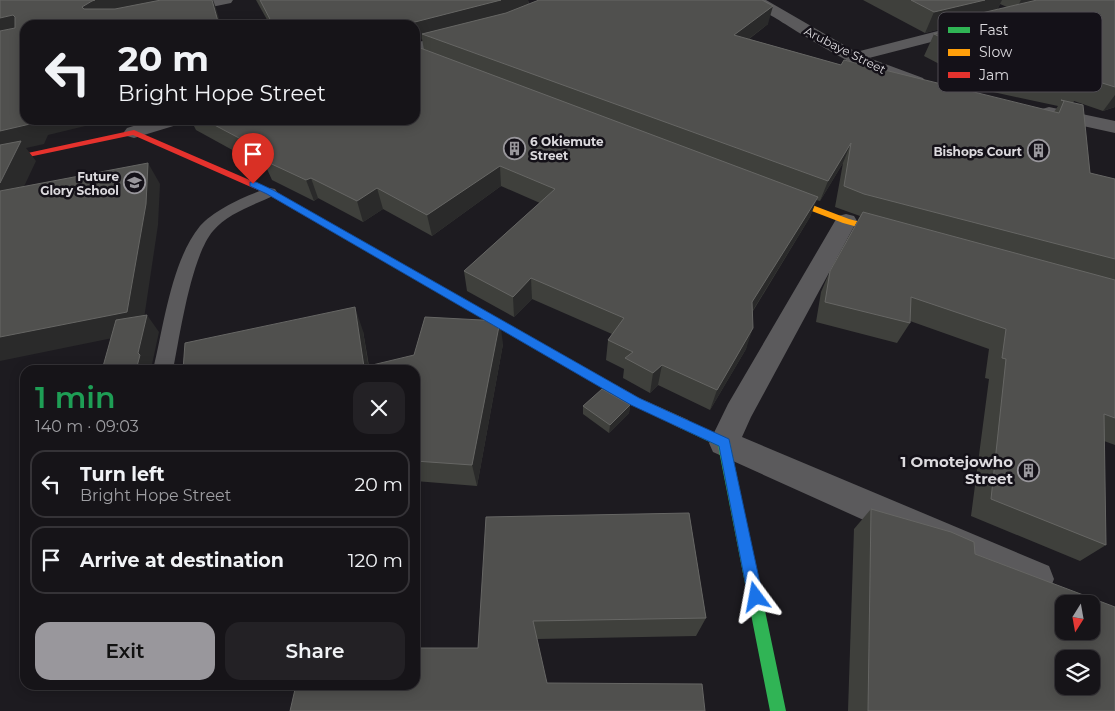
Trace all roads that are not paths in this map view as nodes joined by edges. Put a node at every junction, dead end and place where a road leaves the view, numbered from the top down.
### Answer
1 (226, 0) edge
2 (756, 0) edge
3 (127, 20) edge
4 (473, 32) edge
5 (938, 36) edge
6 (420, 53) edge
7 (854, 57) junction
8 (937, 87) edge
9 (1037, 110) edge
10 (157, 125) edge
11 (1115, 127) edge
12 (134, 132) junction
13 (0, 161) edge
14 (764, 189) edge
15 (270, 192) junction
16 (846, 220) junction
17 (904, 236) edge
18 (164, 365) edge
19 (724, 443) junction
20 (1061, 590) edge
21 (778, 711) edge

1 - 3 street
2 - 7 street, Arubaye Street
4 - 6 street
5 - 7 street
7 - 8 street, Arubaye Street
9 - 11 street
10 - 12 street
12 - 13 street
12 - 15 street
14 - 16 street
15 - 18 lane
15 - 19 street
16 - 17 street
16 - 19 street
19 - 20 street
19 - 21 street

